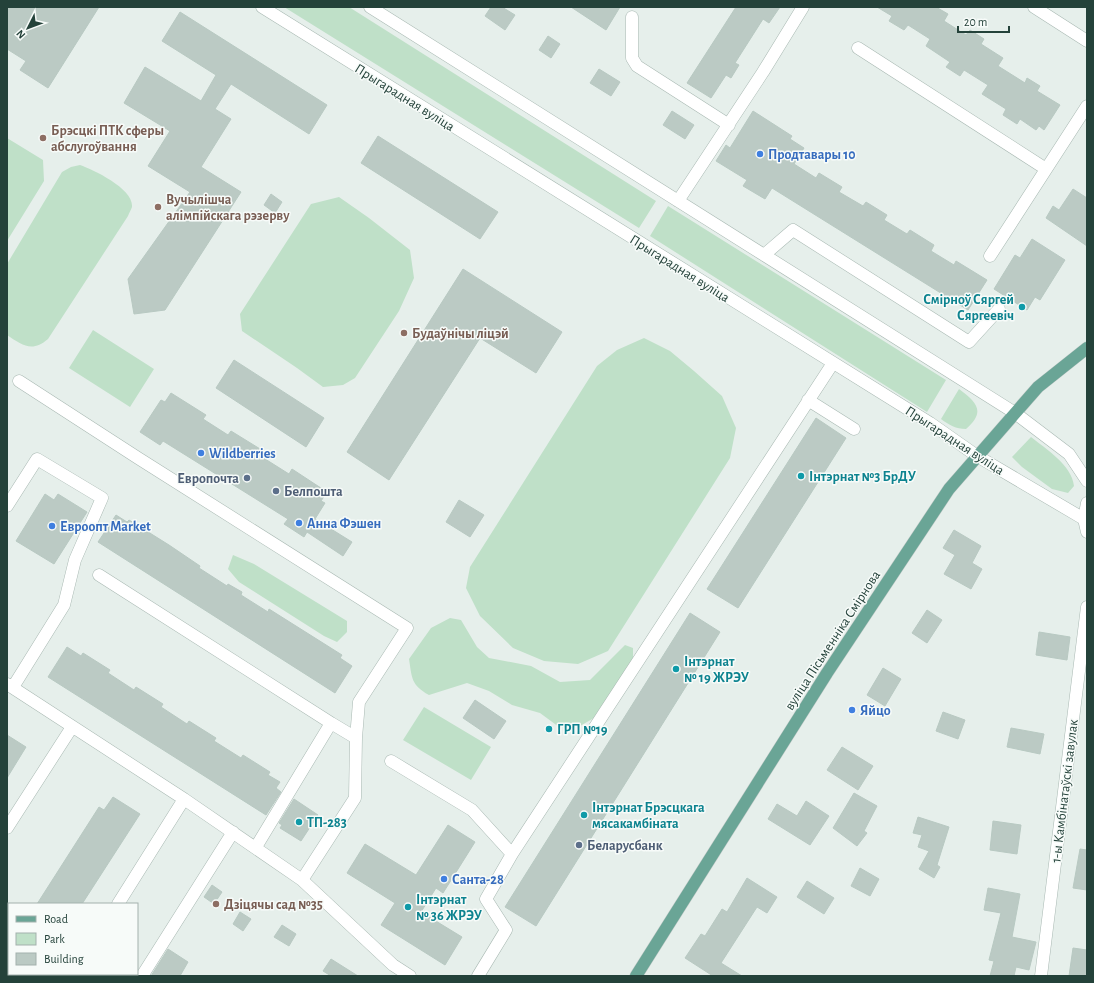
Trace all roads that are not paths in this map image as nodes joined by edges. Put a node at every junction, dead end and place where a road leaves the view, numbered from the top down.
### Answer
1 (262, 7) edge
2 (370, 7) edge
3 (803, 7) edge
4 (1034, 7) edge
5 (632, 17) dead end
6 (1087, 41) edge
7 (858, 48) dead end
8 (1087, 106) edge
9 (729, 125) junction
10 (1046, 169) junction
11 (678, 201) junction
12 (764, 255) junction
13 (990, 256) dead end
14 (998, 310) dead end
15 (1087, 348) edge
16 (832, 362) junction
17 (19, 381) dead end
18 (808, 400) junction
19 (1015, 413) junction
20 (854, 429) dead end
21 (977, 456) junction
22 (1087, 481) edge
23 (1087, 503) edge
24 (7, 506) edge
25 (1084, 519) junction
26 (1087, 532) edge
27 (99, 575) dead end
28 (1087, 606) edge
29 (10, 685) edge
30 (331, 723) junction
31 (72, 727) junction
32 (356, 738) junction
33 (390, 761) dead end
34 (184, 799) junction
35 (7, 828) edge
36 (233, 832) junction
37 (256, 847) junction
38 (512, 854) junction
39 (302, 880) junction
40 (119, 903) edge
41 (142, 976) edge
42 (410, 976) edge
43 (478, 976) edge
44 (636, 976) edge
45 (1041, 976) edge

1 - 16 street, Прыгарадная вуліца
2 - 11 street
3 - 9 street
4 - 6 street
5 - 9 street
7 - 10 street
8 - 10 street
9 - 11 street
10 - 13 street
11 - 12 street
12 - 14 street
12 - 19 street
15 - 19 main road, вуліца Пісьменніка Смірнова
16 - 18 street
16 - 21 street, Прыгарадная вуліца
17 - 32 street
18 - 20 street
18 - 38 street
19 - 21 main road, вуліца Пісьменніка Смірнова
19 - 22 street
21 - 25 street, Прыгарадная вуліца
21 - 44 main road, вуліца Пісьменніка Смірнова
23 - 25 street
24 - 29 street
25 - 26 street
27 - 30 street
28 - 45 street, 1-ы Камбінатаўскі завулак
29 - 31 street
30 - 32 street
30 - 37 street
31 - 34 street
31 - 35 street
32 - 39 street
33 - 38 street
34 - 36 street
34 - 40 street
36 - 37 street
36 - 41 street
37 - 39 street
38 - 43 street
39 - 42 street

